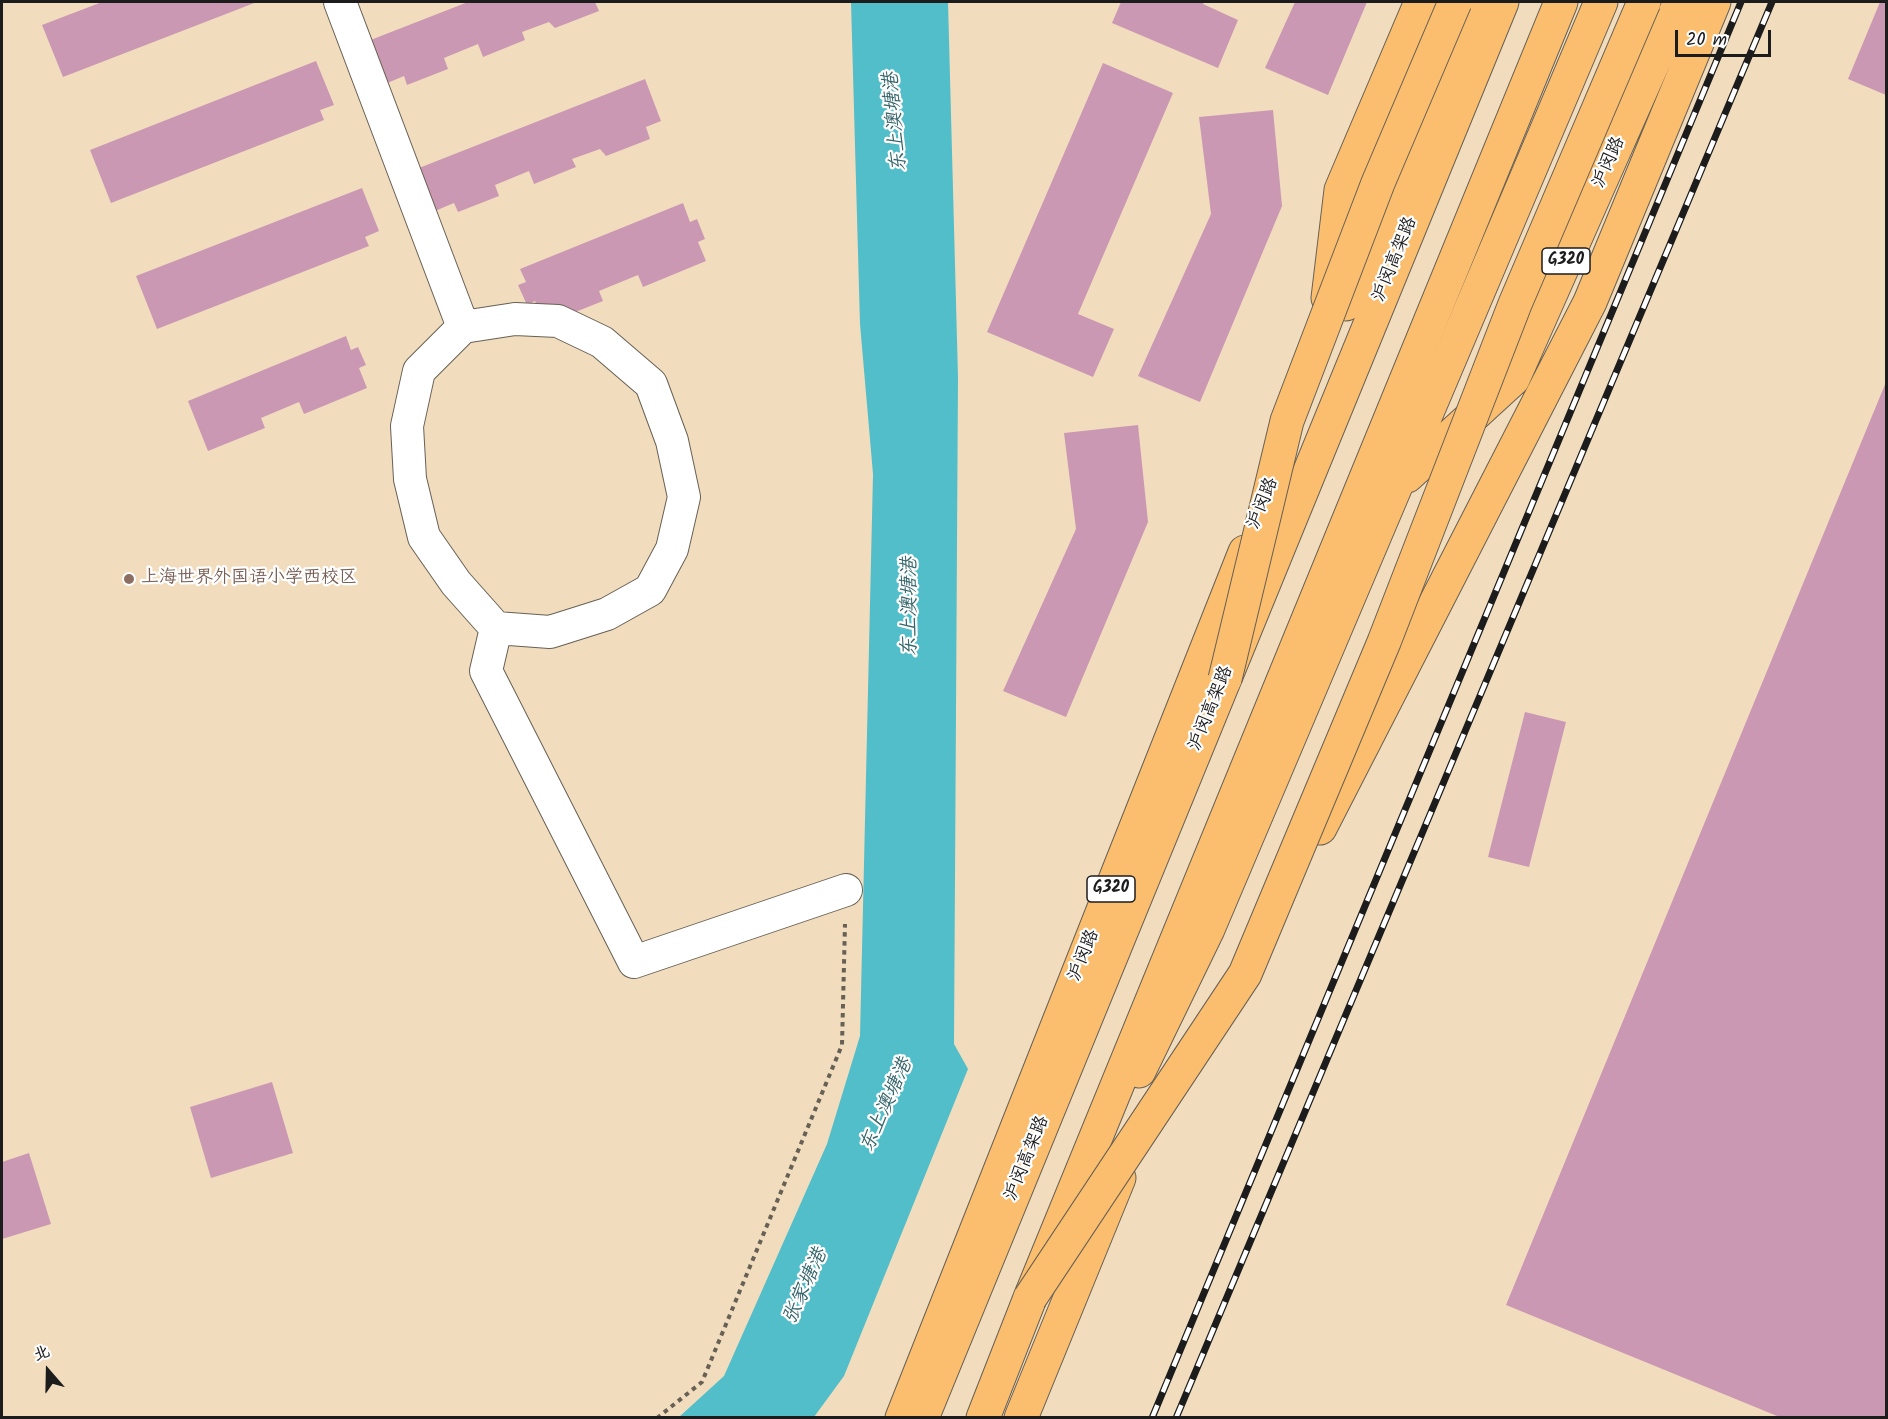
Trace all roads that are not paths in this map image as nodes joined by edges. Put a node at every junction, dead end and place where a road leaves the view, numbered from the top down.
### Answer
1 (340, 2) edge
2 (1421, 2) edge
3 (1455, 2) edge
4 (1477, 2) edge
5 (1502, 2) edge
6 (1561, 2) edge
7 (1601, 2) edge
8 (1644, 2) edge
9 (1680, 2) edge
10 (1714, 2) edge
11 (463, 327) junction
12 (1321, 360) junction
13 (1399, 483) junction
14 (496, 628) junction
15 (1225, 679) junction
16 (846, 890) road end
17 (1208, 929) junction
18 (1245, 974) junction
19 (1030, 1298) junction
20 (902, 1418) edge
21 (922, 1418) edge
22 (985, 1418) edge
23 (1021, 1418) edge

1 - 11 street
2 - 12 main road, 沪闵路 / G320
3 - 15 main road, bridge
4 - 12 main road, 沪闵路 / G320
5 - 15 main road, 沪闵高架路, bridge
6 - 19 main road, bridge
7 - 13 main road, 沪闵路 / G320
8 - 18 main road, bridge
9 - 13 main road, 沪闵路 / G320
10 - 18 main road, bridge
11 - 14 street
11 - 14 street
12 - 20 main road, 沪闵路 / G320
13 - 17 main road, 沪闵路 / G320
14 - 16 street
15 - 21 main road, 沪闵高架路
17 - 22 main road, 沪闵路
17 - 23 main road, 沪闵路 / G320
18 - 19 main road, bridge
19 - 22 main road

